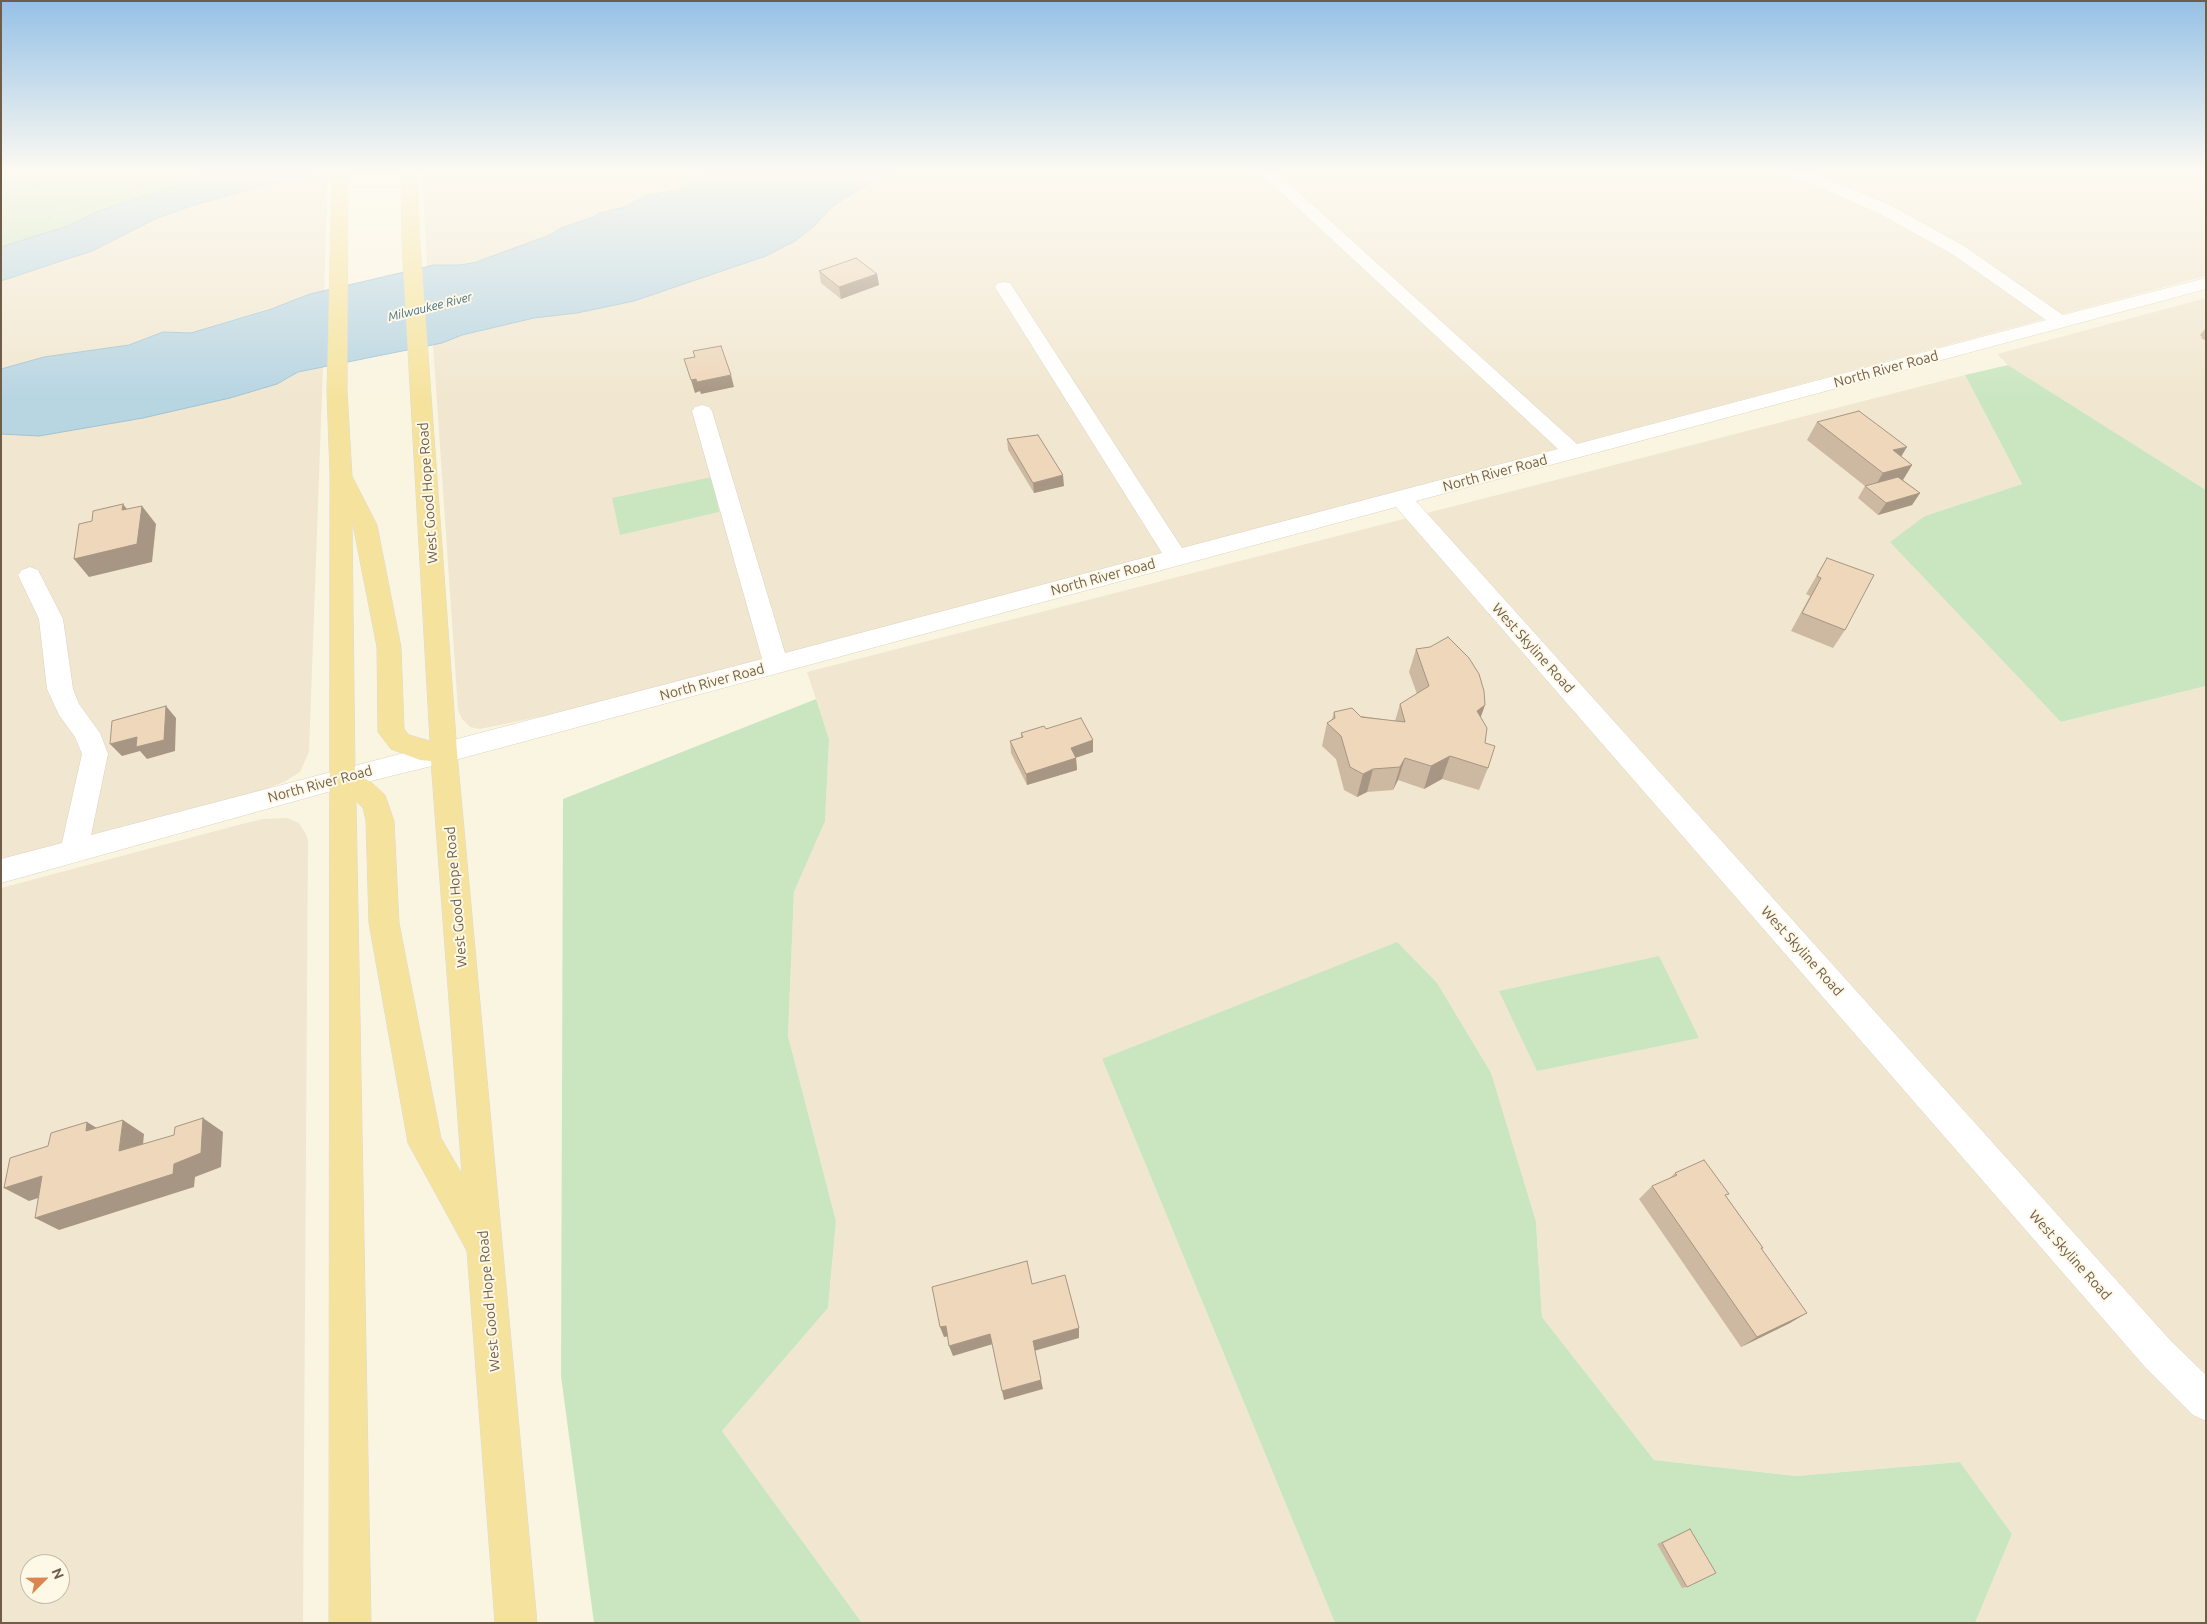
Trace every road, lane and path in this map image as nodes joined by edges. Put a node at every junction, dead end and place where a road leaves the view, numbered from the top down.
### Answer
1 (339, 247) edge
2 (411, 247) edge
3 (1350, 247) edge
4 (1953, 247) edge
5 (2206, 284) edge
6 (1004, 287) dead end
7 (2061, 322) junction
8 (702, 410) dead end
9 (1574, 452) junction
10 (341, 475) junction
11 (1401, 498) junction
12 (1177, 558) junction
13 (30, 575) dead end
14 (776, 665) junction
15 (444, 753) junction
16 (342, 778) junction
17 (74, 851) junction
18 (1, 871) edge
19 (485, 1247) junction
20 (2206, 1402) edge
21 (350, 1623) edge
22 (516, 1623) edge

1 - 10 main road
2 - 15 main road, West Good Hope Road
3 - 9 street
4 - 7 street
5 - 7 street, North River Road
6 - 12 street
7 - 9 street, North River Road
8 - 14 street
9 - 11 street, North River Road
10 - 15 main road
10 - 16 main road
11 - 12 street, North River Road
11 - 20 street, West Skyline Road
12 - 14 street, North River Road
13 - 17 street
14 - 15 street, North River Road
15 - 16 street, North River Road
15 - 19 main road, West Good Hope Road
16 - 17 street, North River Road
16 - 19 main road
16 - 21 main road
17 - 18 street, North River Road
19 - 22 main road, West Good Hope Road

